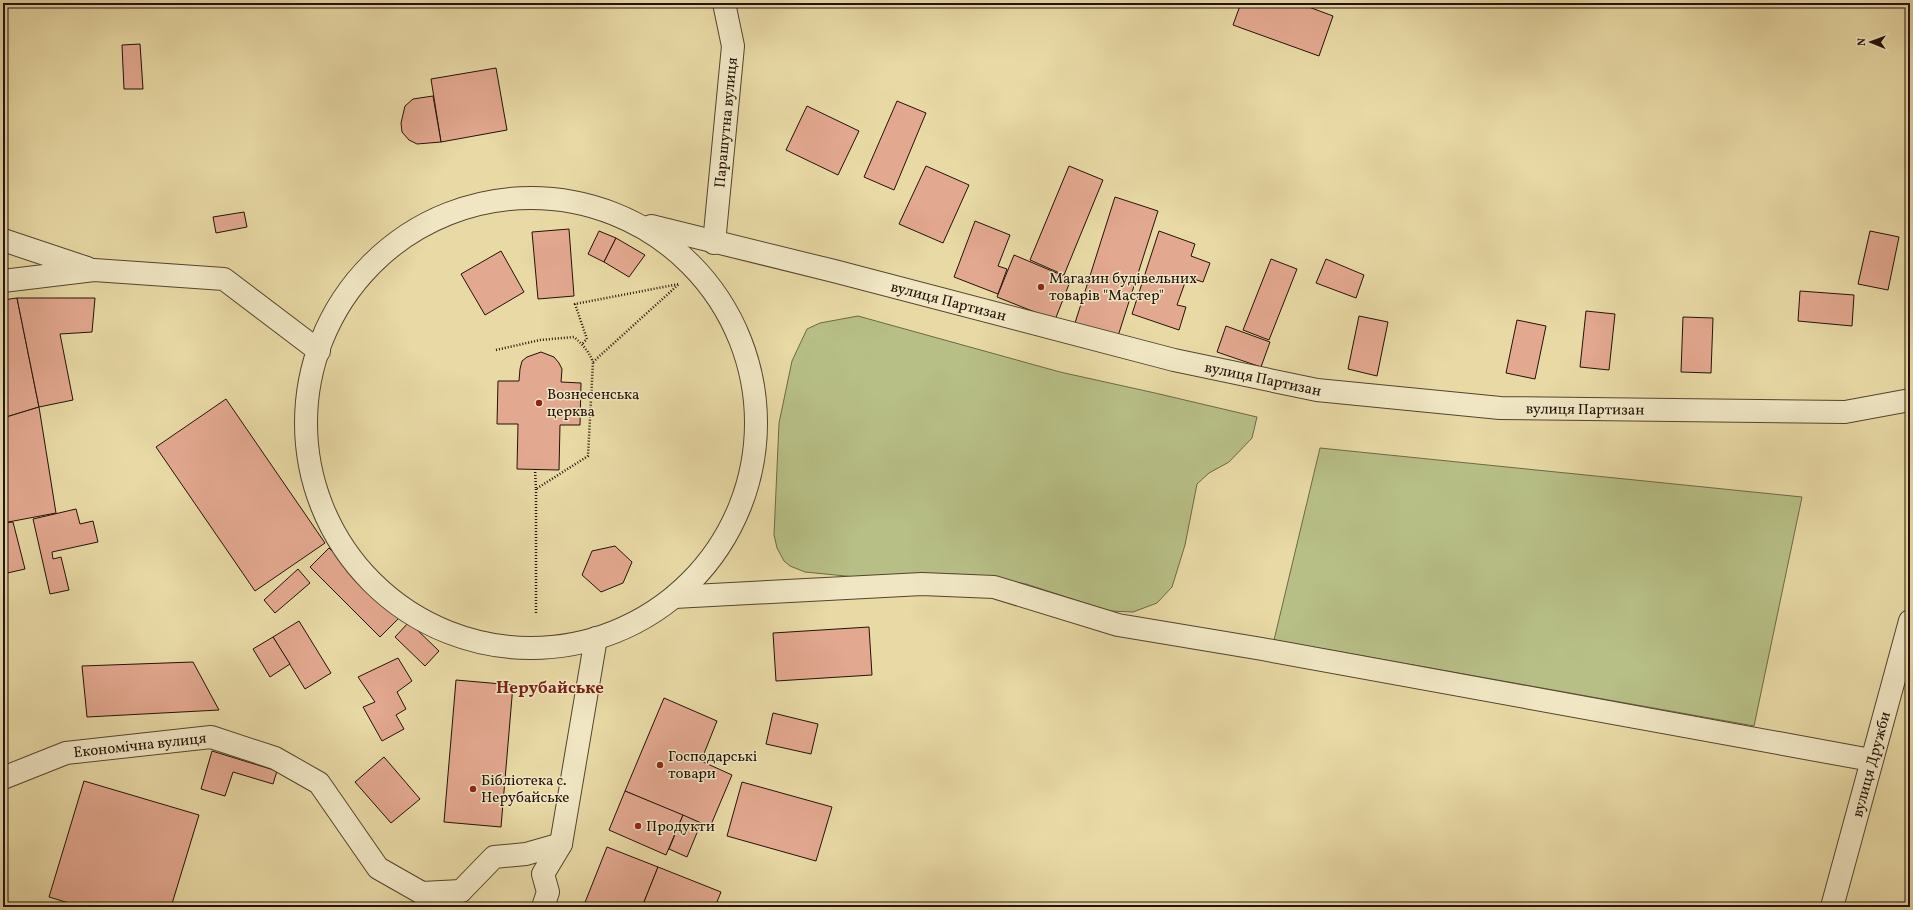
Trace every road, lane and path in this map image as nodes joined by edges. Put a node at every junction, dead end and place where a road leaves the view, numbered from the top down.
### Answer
1 (724, 3) edge
2 (632, 222) junction
3 (3, 240) edge
4 (714, 243) junction
5 (94, 270) junction
6 (3, 281) edge
7 (582, 344) junction
8 (496, 350) dead end
9 (319, 351) junction
10 (593, 362) junction
11 (1910, 400) edge
12 (535, 469) dead end
13 (536, 489) junction
14 (674, 597) junction
15 (536, 615) dead end
16 (1908, 633) edge
17 (596, 638) junction
18 (1871, 760) junction
19 (3, 778) edge
20 (560, 844) junction
21 (526, 854) junction
22 (543, 874) junction
23 (465, 899) edge
24 (543, 907) edge
25 (1832, 907) edge

1 - 4 street, Парашутна вулиця
2 - 4 street, вулиця Партизан
2 - 9 street
2 - 14 street
3 - 5 street
4 - 11 street, вулиця Партизан
5 - 6 street
5 - 9 street
7 - 8 path
7 - 10 path
7 - 10 path
9 - 17 street
10 - 13 path
12 - 13 path
13 - 15 path
14 - 17 street
14 - 18 street
16 - 18 street, вулиця Дружби
17 - 20 street
18 - 25 street, вулиця Дружби
19 - 23 street, Економічна вулиця
20 - 21 street
20 - 22 street
21 - 22 street
21 - 23 street
22 - 24 street

